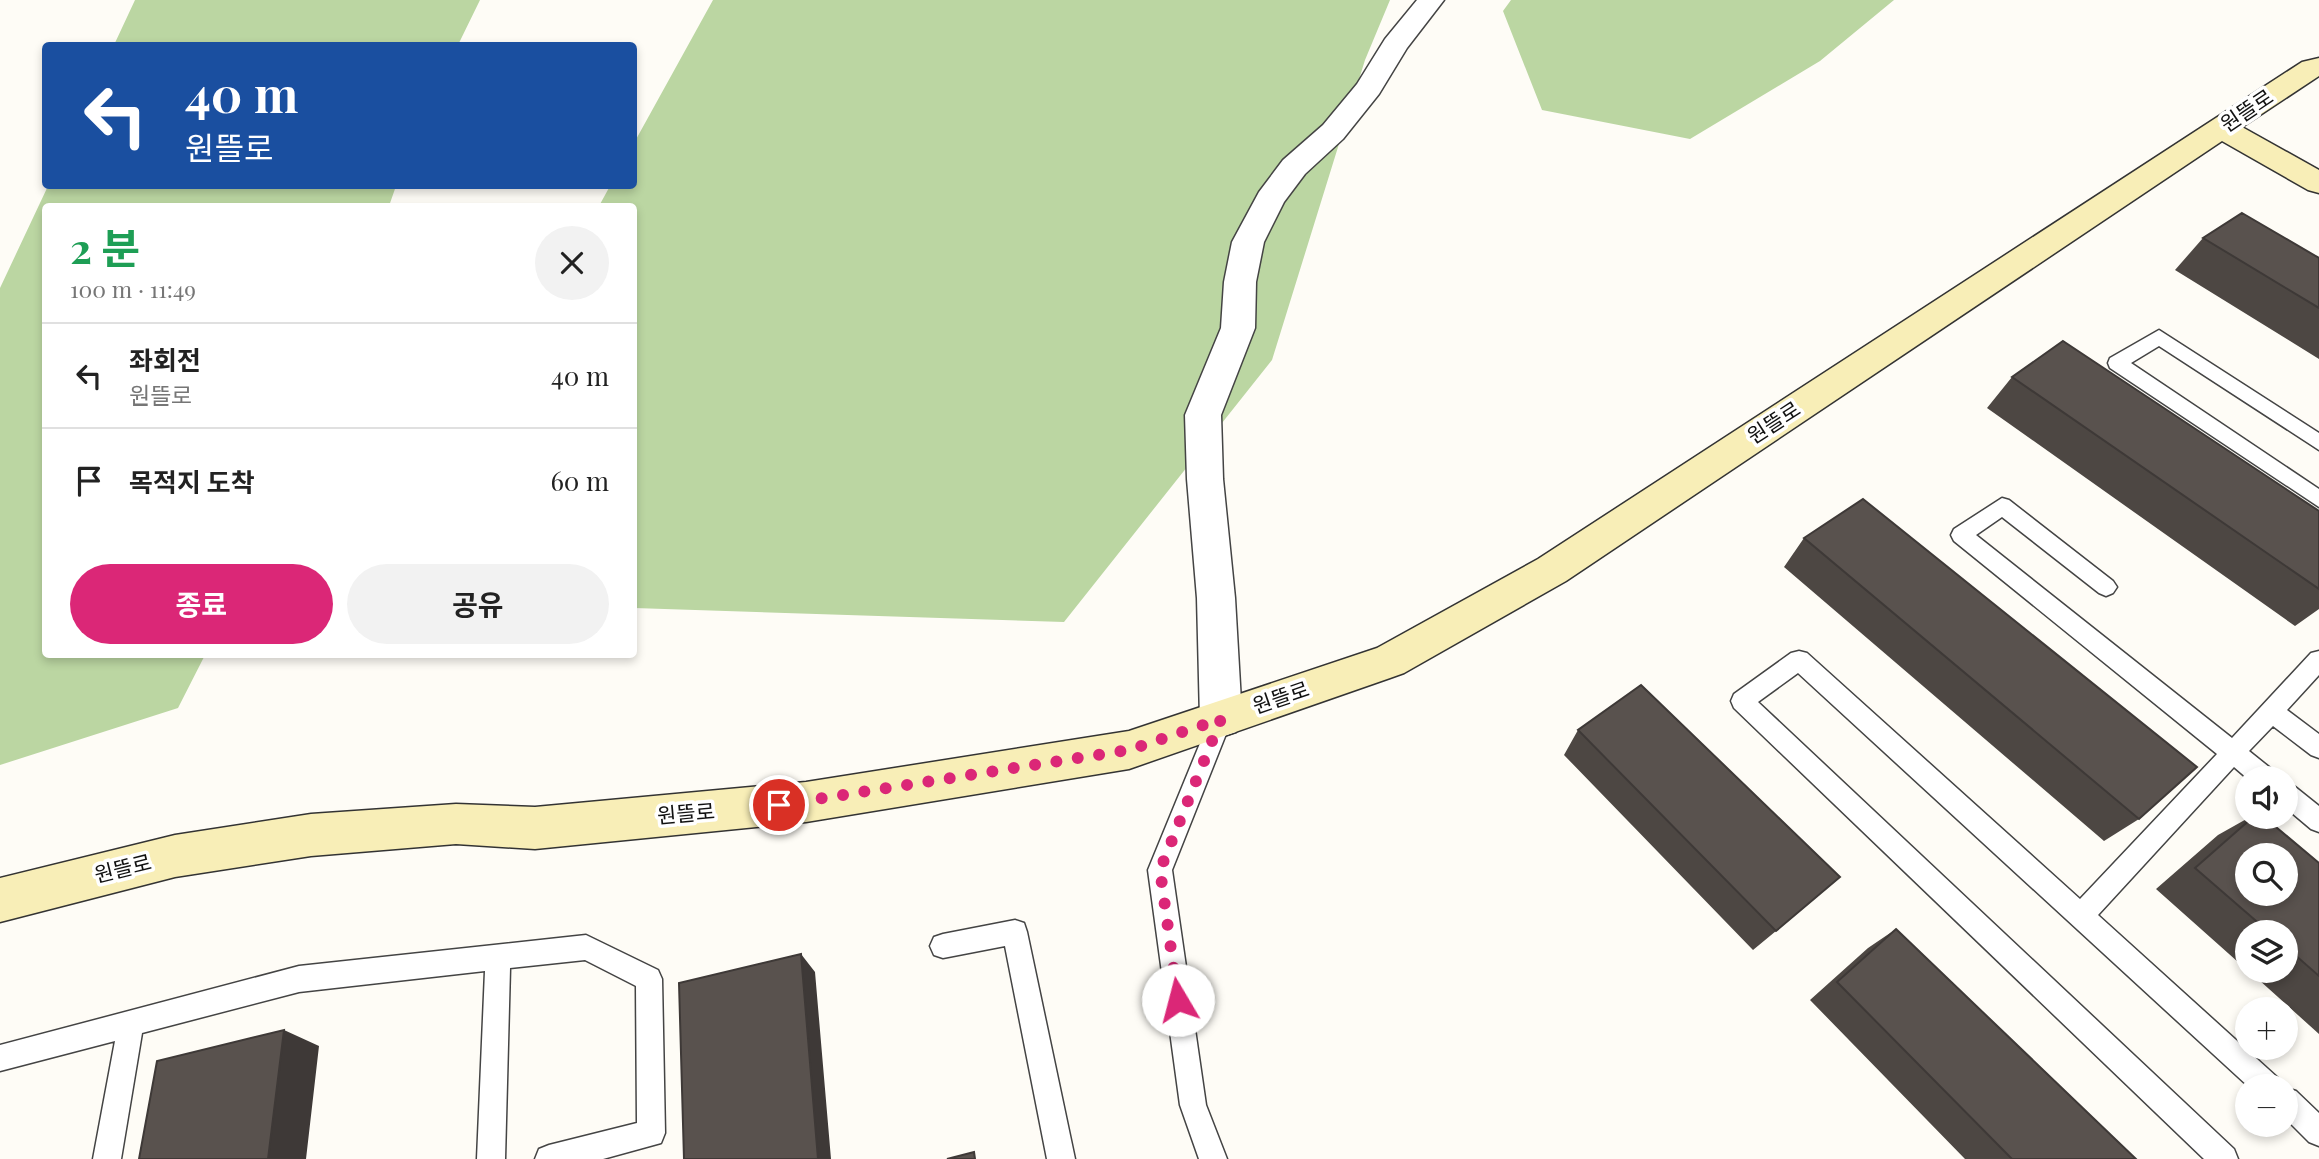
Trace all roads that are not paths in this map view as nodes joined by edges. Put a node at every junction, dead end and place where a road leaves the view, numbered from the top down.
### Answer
1 (1431, 0) edge
2 (2319, 66) edge
3 (2221, 128) junction
4 (2319, 183) edge
5 (2319, 443) edge
6 (2319, 499) edge
7 (2106, 587) dead end
8 (2319, 660) edge
9 (2271, 711) junction
10 (1221, 719) junction
11 (2319, 748) edge
12 (2233, 752) junction
13 (2250, 766) edge
14 (2298, 804) edge
15 (2319, 821) edge
16 (0, 900) edge
17 (2081, 916) junction
18 (943, 946) dead end
19 (498, 957) junction
20 (131, 1024) junction
21 (0, 1058) edge
22 (2255, 1074) edge
23 (2298, 1112) edge
24 (2319, 1132) edge
25 (107, 1159) edge
26 (491, 1159) edge
27 (549, 1159) edge
28 (1060, 1159) edge
29 (1213, 1159) edge
30 (2224, 1159) edge

1 - 10 street
2 - 3 street, 원뜰로
3 - 4 street
3 - 10 street, 원뜰로
5 - 6 lane
7 - 12 lane
8 - 9 lane
9 - 11 lane
9 - 12 lane
10 - 16 street, 원뜰로
10 - 29 lane
12 - 13 lane
12 - 17 lane
14 - 15 lane
17 - 22 lane
17 - 30 lane
18 - 28 lane
19 - 20 lane
19 - 26 lane
19 - 27 lane
20 - 21 lane
20 - 25 lane
23 - 24 lane

